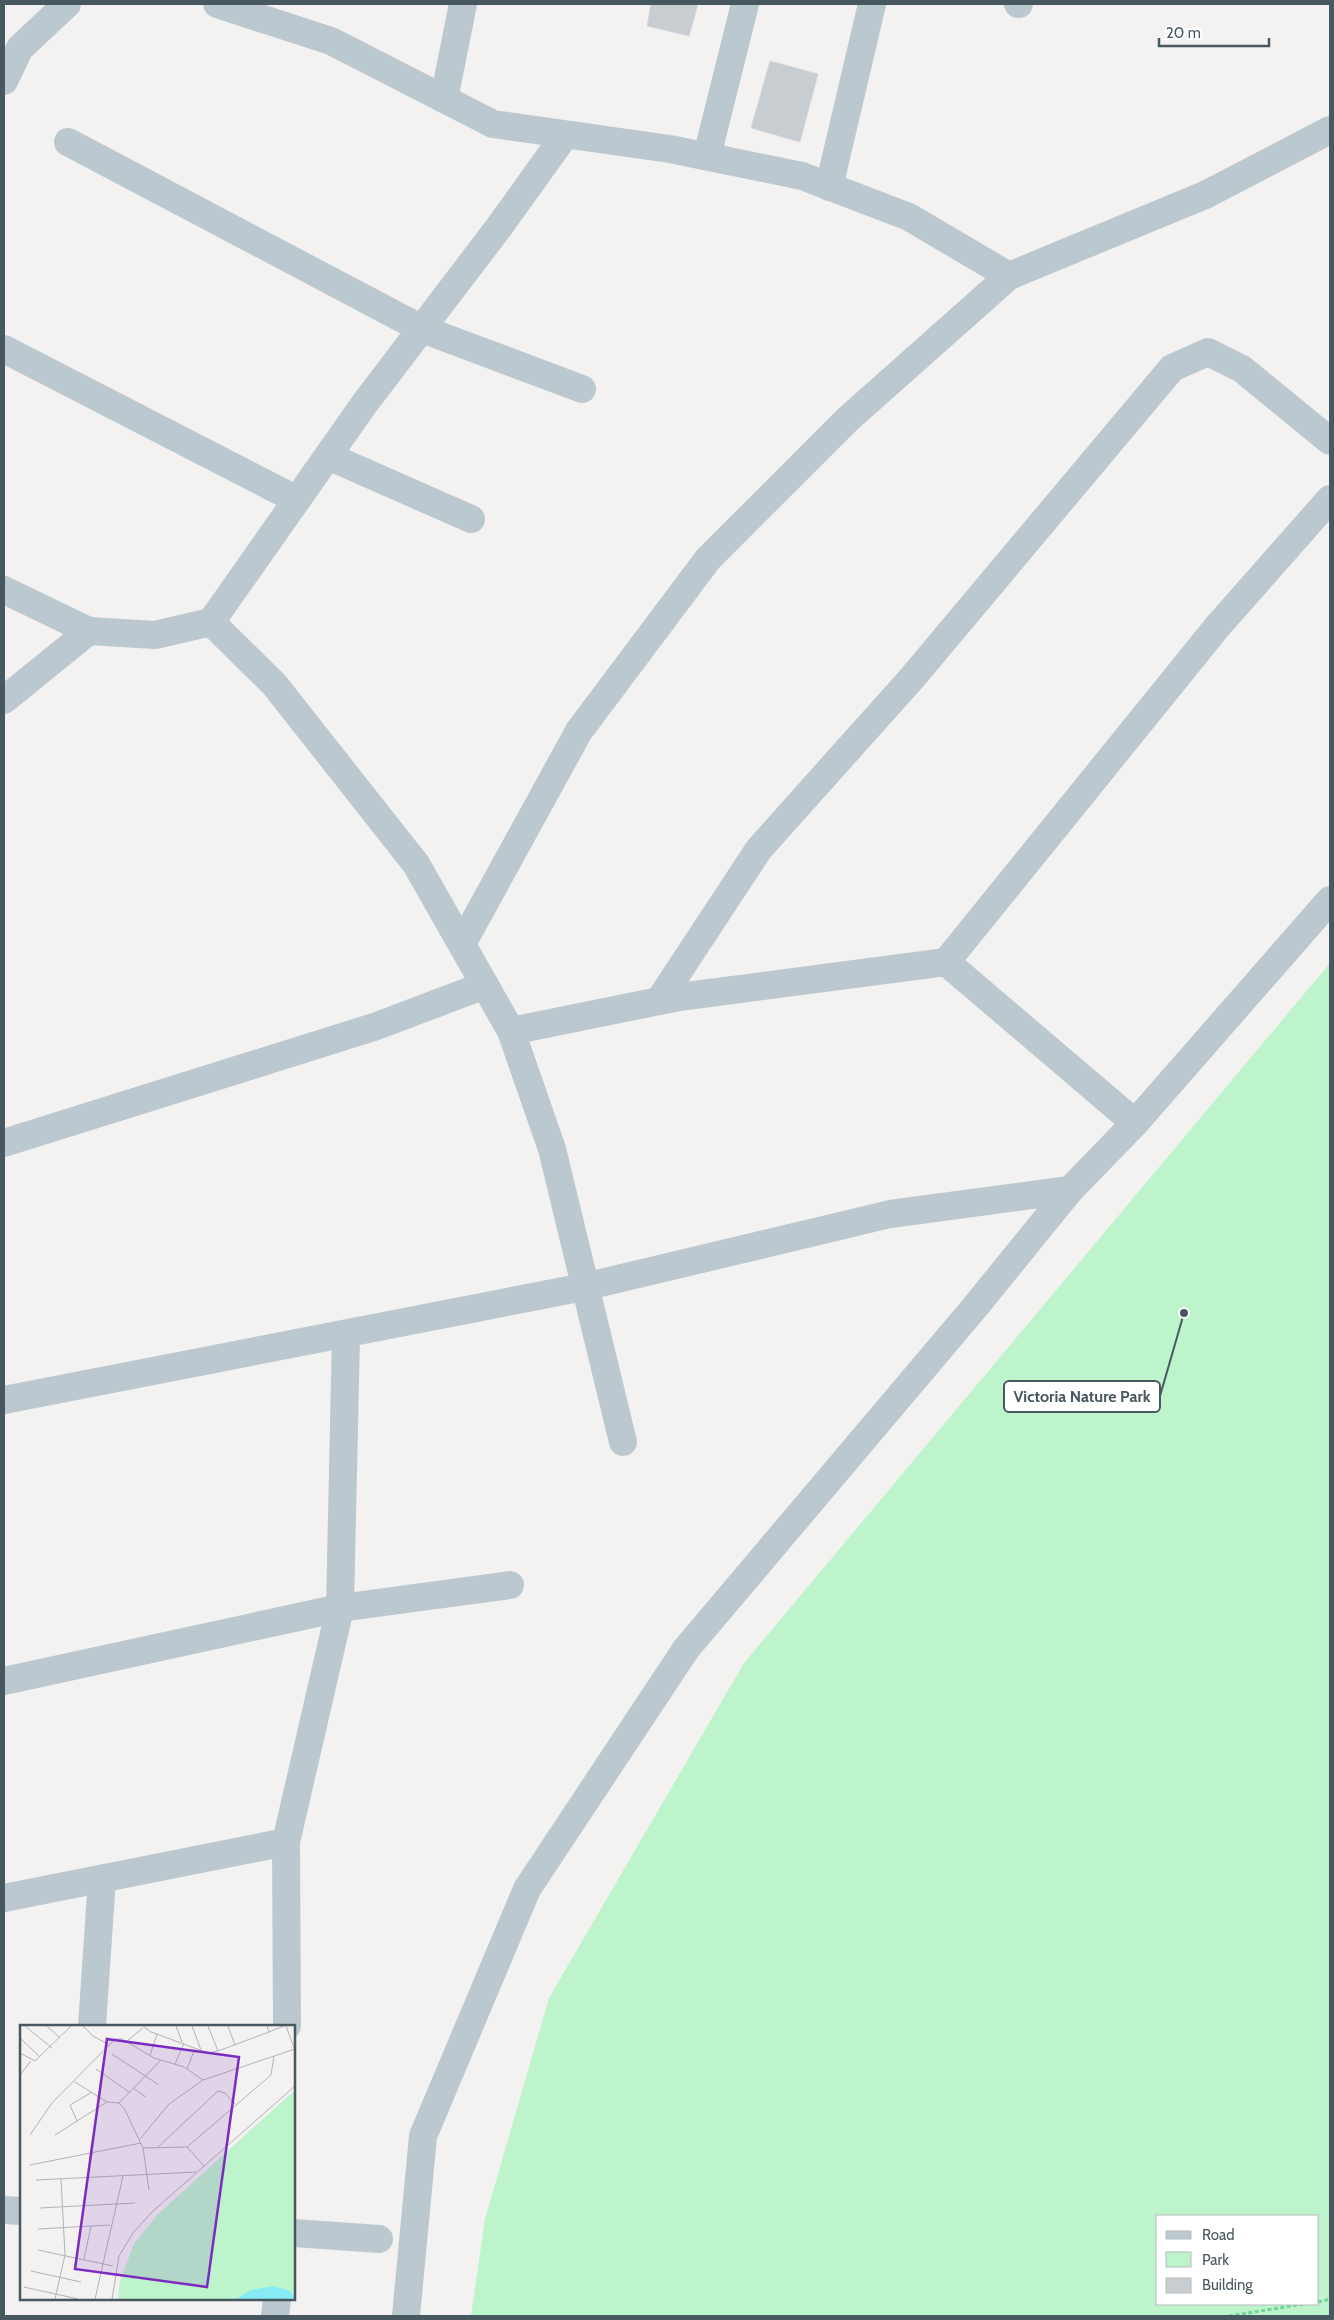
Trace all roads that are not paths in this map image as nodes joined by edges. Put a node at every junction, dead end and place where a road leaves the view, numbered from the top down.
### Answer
1 (67, 4) edge
2 (218, 4) edge
3 (463, 4) edge
4 (745, 4) edge
5 (872, 4) edge
6 (12, 45) edge
7 (4, 81) edge
8 (444, 99) junction
9 (1330, 130) edge
10 (565, 135) junction
11 (68, 142) dead end
12 (707, 156) junction
13 (829, 186) junction
14 (1009, 276) junction
15 (422, 329) junction
16 (4, 349) edge
17 (582, 388) dead end
18 (1330, 441) edge
19 (328, 456) junction
20 (1330, 499) edge
21 (297, 500) junction
22 (471, 519) dead end
23 (4, 590) edge
24 (211, 622) junction
25 (88, 630) junction
26 (4, 700) edge
27 (1330, 900) edge
28 (462, 944) junction
29 (946, 962) junction
30 (485, 985) junction
31 (659, 1002) junction
32 (511, 1031) junction
33 (1135, 1123) junction
34 (4, 1143) edge
35 (1070, 1190) junction
36 (584, 1287) junction
37 (346, 1334) junction
38 (4, 1400) edge
39 (623, 1442) dead end
40 (510, 1585) dead end
41 (340, 1608) junction
42 (4, 1681) edge
43 (286, 1842) junction
44 (102, 1879) junction
45 (4, 1898) edge
46 (92, 2025) edge
47 (287, 2025) edge
48 (4, 2210) edge
49 (20, 2211) edge
50 (295, 2233) edge
51 (379, 2239) dead end
52 (277, 2300) edge
53 (275, 2316) edge
54 (406, 2316) edge

1 - 6 street
2 - 8 street
3 - 8 street
4 - 12 street
5 - 13 street
6 - 7 street
8 - 10 street
9 - 14 street
10 - 12 street
10 - 15 street
11 - 15 street
12 - 13 street
13 - 14 street
14 - 28 street
15 - 17 street
15 - 19 street
16 - 21 street
18 - 31 street
19 - 21 street
19 - 22 street
20 - 29 street
21 - 24 street
23 - 25 street
24 - 25 street
24 - 28 street
25 - 26 street
27 - 33 street
28 - 30 street
29 - 31 street
29 - 33 street
30 - 32 street
30 - 34 street
31 - 32 street
32 - 36 street
33 - 35 street
35 - 36 street
35 - 54 street
36 - 37 street
36 - 39 street
37 - 38 street
37 - 41 street
40 - 41 street
41 - 42 street
41 - 43 street
43 - 44 street
43 - 47 street
44 - 45 street
44 - 46 street
48 - 49 street
50 - 51 street
52 - 53 street

